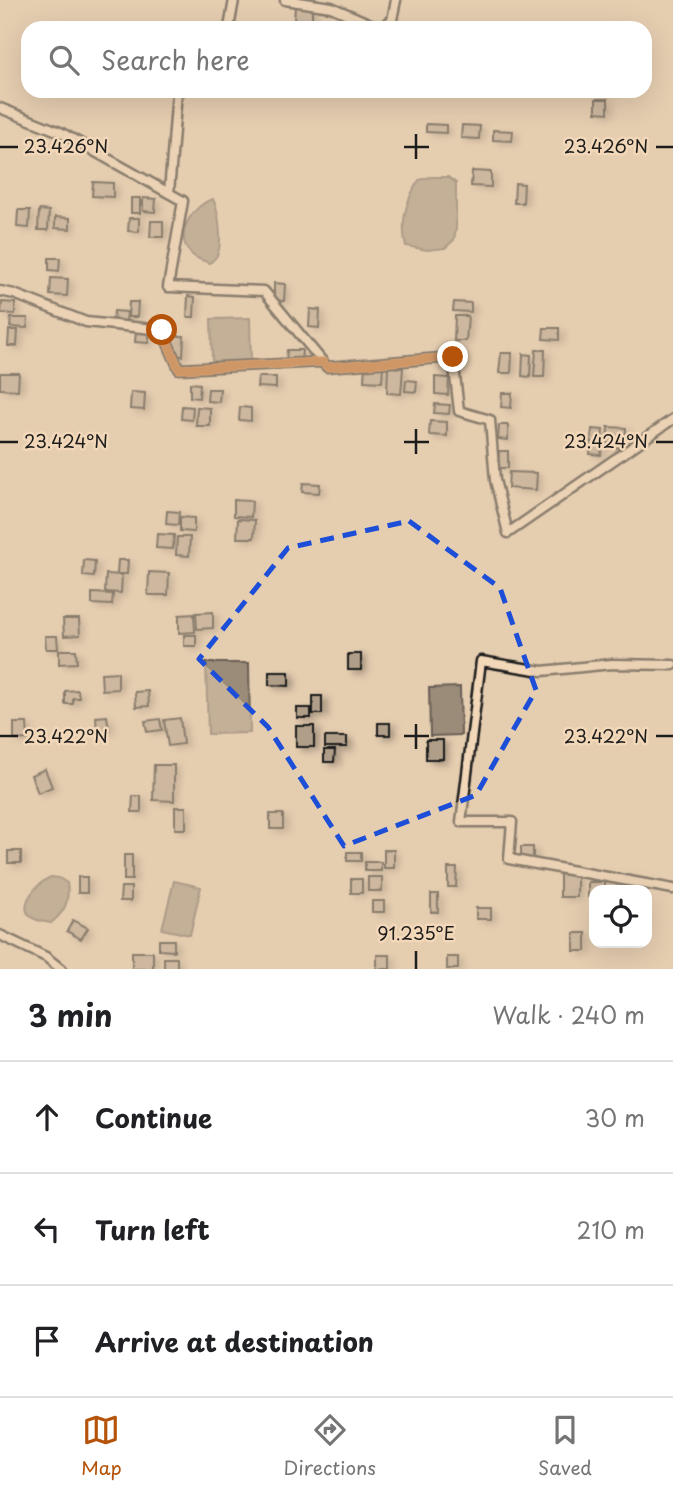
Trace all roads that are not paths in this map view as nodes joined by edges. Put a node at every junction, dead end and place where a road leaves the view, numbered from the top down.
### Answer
1 (234, 0) edge
2 (285, 0) edge
3 (396, 0) edge
4 (230, 21) edge
5 (364, 21) edge
6 (390, 21) edge
7 (177, 98) edge
8 (0, 108) edge
9 (169, 193) junction
10 (0, 291) edge
11 (323, 362) junction
12 (673, 419) edge
13 (673, 665) edge
14 (673, 889) edge
15 (0, 934) edge
16 (61, 969) edge

1 - 4 street
2 - 5 street
3 - 6 street
7 - 9 street
8 - 9 street
9 - 11 street
10 - 11 street
11 - 12 street
13 - 14 street
15 - 16 street

